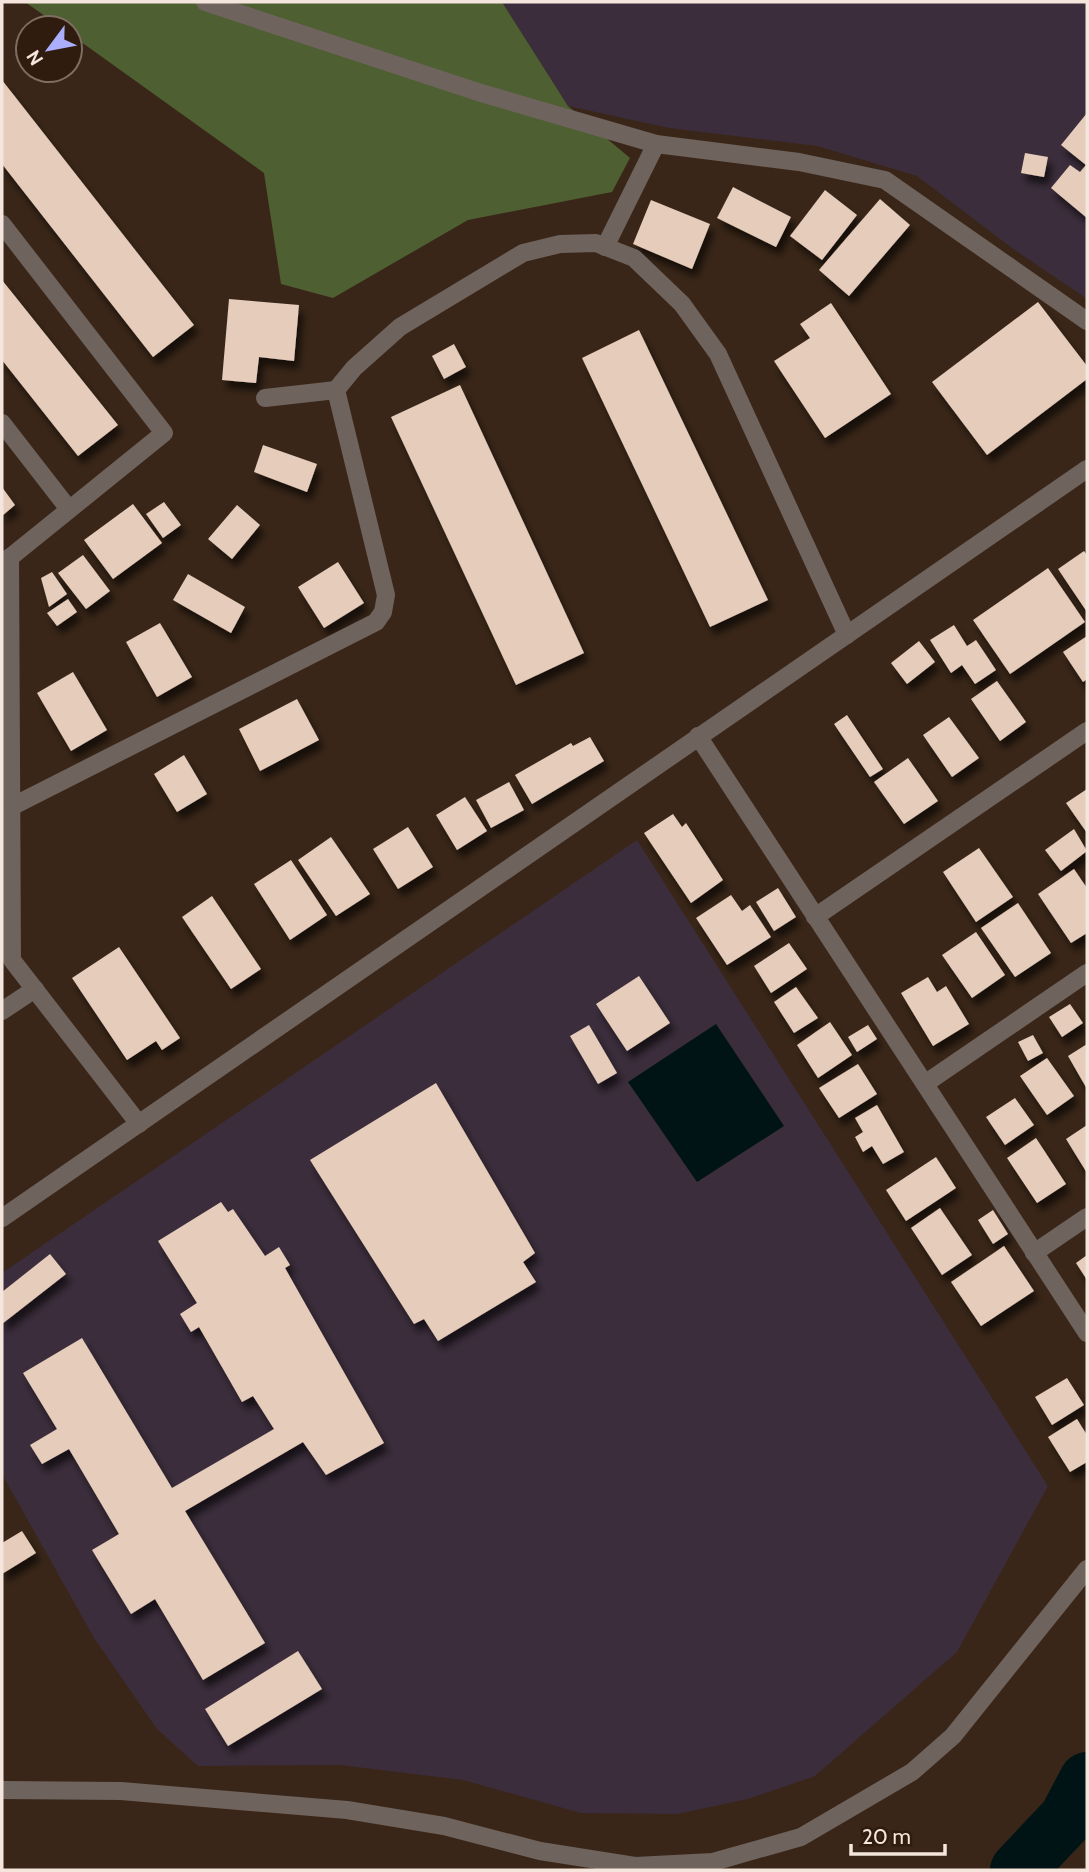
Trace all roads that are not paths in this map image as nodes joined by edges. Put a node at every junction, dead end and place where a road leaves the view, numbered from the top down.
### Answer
1 (205, 2) edge
2 (656, 144) junction
3 (2, 224) edge
4 (605, 247) junction
5 (1087, 321) edge
6 (336, 390) junction
7 (265, 398) dead end
8 (2, 423) edge
9 (1087, 469) edge
10 (68, 508) junction
11 (6, 560) edge
12 (847, 635) junction
13 (1087, 731) edge
14 (698, 736) junction
15 (13, 806) junction
16 (7, 837) edge
17 (815, 917) junction
18 (1087, 973) edge
19 (34, 989) junction
20 (2, 1011) edge
21 (926, 1083) junction
22 (139, 1124) junction
23 (1087, 1217) edge
24 (2, 1218) edge
25 (1034, 1253) junction
26 (1087, 1333) edge
27 (1087, 1569) edge
28 (2, 1790) edge

1 - 2 street
2 - 4 street
2 - 5 street
3 - 10 street
4 - 6 street
4 - 12 street
6 - 7 street
6 - 15 street
8 - 10 street
9 - 12 street
10 - 11 street
11 - 15 street
12 - 14 street
13 - 17 street
14 - 17 street
14 - 22 street
15 - 16 street
16 - 19 street
17 - 21 street
18 - 21 street
19 - 20 street
19 - 22 street
21 - 25 street
22 - 24 street
23 - 25 street
25 - 26 street
27 - 28 street

